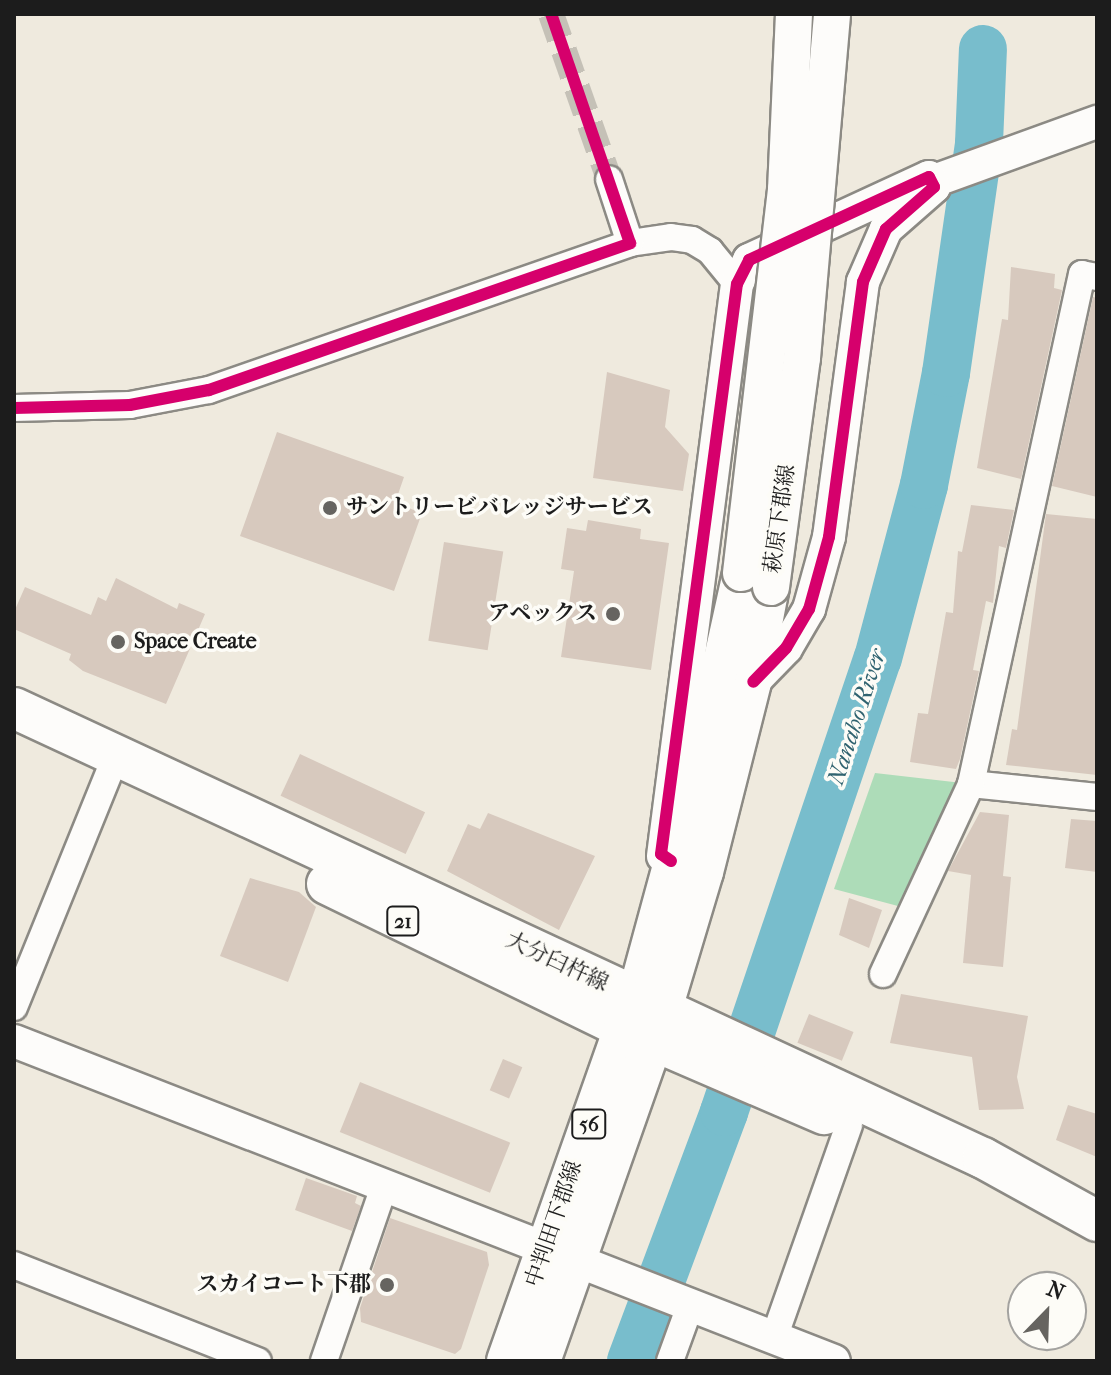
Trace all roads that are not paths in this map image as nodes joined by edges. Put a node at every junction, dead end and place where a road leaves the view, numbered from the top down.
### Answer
1 (794, 14) edge
2 (832, 14) edge
3 (1097, 122) edge
4 (609, 179) tunnel mouth
5 (931, 182) junction
6 (630, 243) junction
7 (1097, 277) edge
8 (737, 284) junction
9 (14, 408) edge
10 (756, 580) junction
11 (753, 682) junction
12 (14, 708) edge
13 (14, 734) edge
14 (111, 767) junction
15 (971, 784) junction
16 (1097, 797) edge
17 (671, 861) junction
18 (883, 974) dead end
19 (14, 1007) edge
20 (644, 1019) junction
21 (14, 1041) edge
22 (766, 1074) junction
23 (849, 1125) junction
24 (384, 1187) junction
25 (1097, 1221) edge
26 (1097, 1229) edge
27 (560, 1255) junction
28 (14, 1265) edge
29 (686, 1305) junction
30 (774, 1338) junction
31 (258, 1361) edge
32 (324, 1361) edge
33 (507, 1361) edge
34 (540, 1361) edge
35 (670, 1361) edge
36 (834, 1361) edge

1 - 10 main road, 萩原下郡線, bridge
2 - 10 main road, 萩原下郡線, bridge
3 - 5 street
4 - 6 street
5 - 8 street
5 - 11 street
6 - 8 street
6 - 9 street
7 - 15 street
8 - 17 street
10 - 11 main road, 萩原下郡線
10 - 17 main road, 萩原下郡線
11 - 20 main road, 萩原下郡線
12 - 14 main road, 大分臼杵線 / 21
13 - 14 main road, 大分臼杵線 / 21
14 - 19 street
14 - 20 main road, 大分臼杵線 / 21
15 - 16 street
15 - 18 street
17 - 20 main road, 萩原下郡線
20 - 22 main road, 大分臼杵線 / 21
20 - 27 main road, 中判田下郡線 / 56
21 - 24 street
22 - 23 main road, 大分臼杵線 / 21
22 - 25 main road, 大分臼杵線 / 21
23 - 26 main road, 大分臼杵線 / 21
23 - 30 street
24 - 27 street
24 - 32 street
27 - 29 street
27 - 33 main road, 中判田下郡線 / 56
27 - 34 main road, 中判田下郡線 / 56
28 - 31 street
29 - 30 street
29 - 35 street
30 - 36 street

